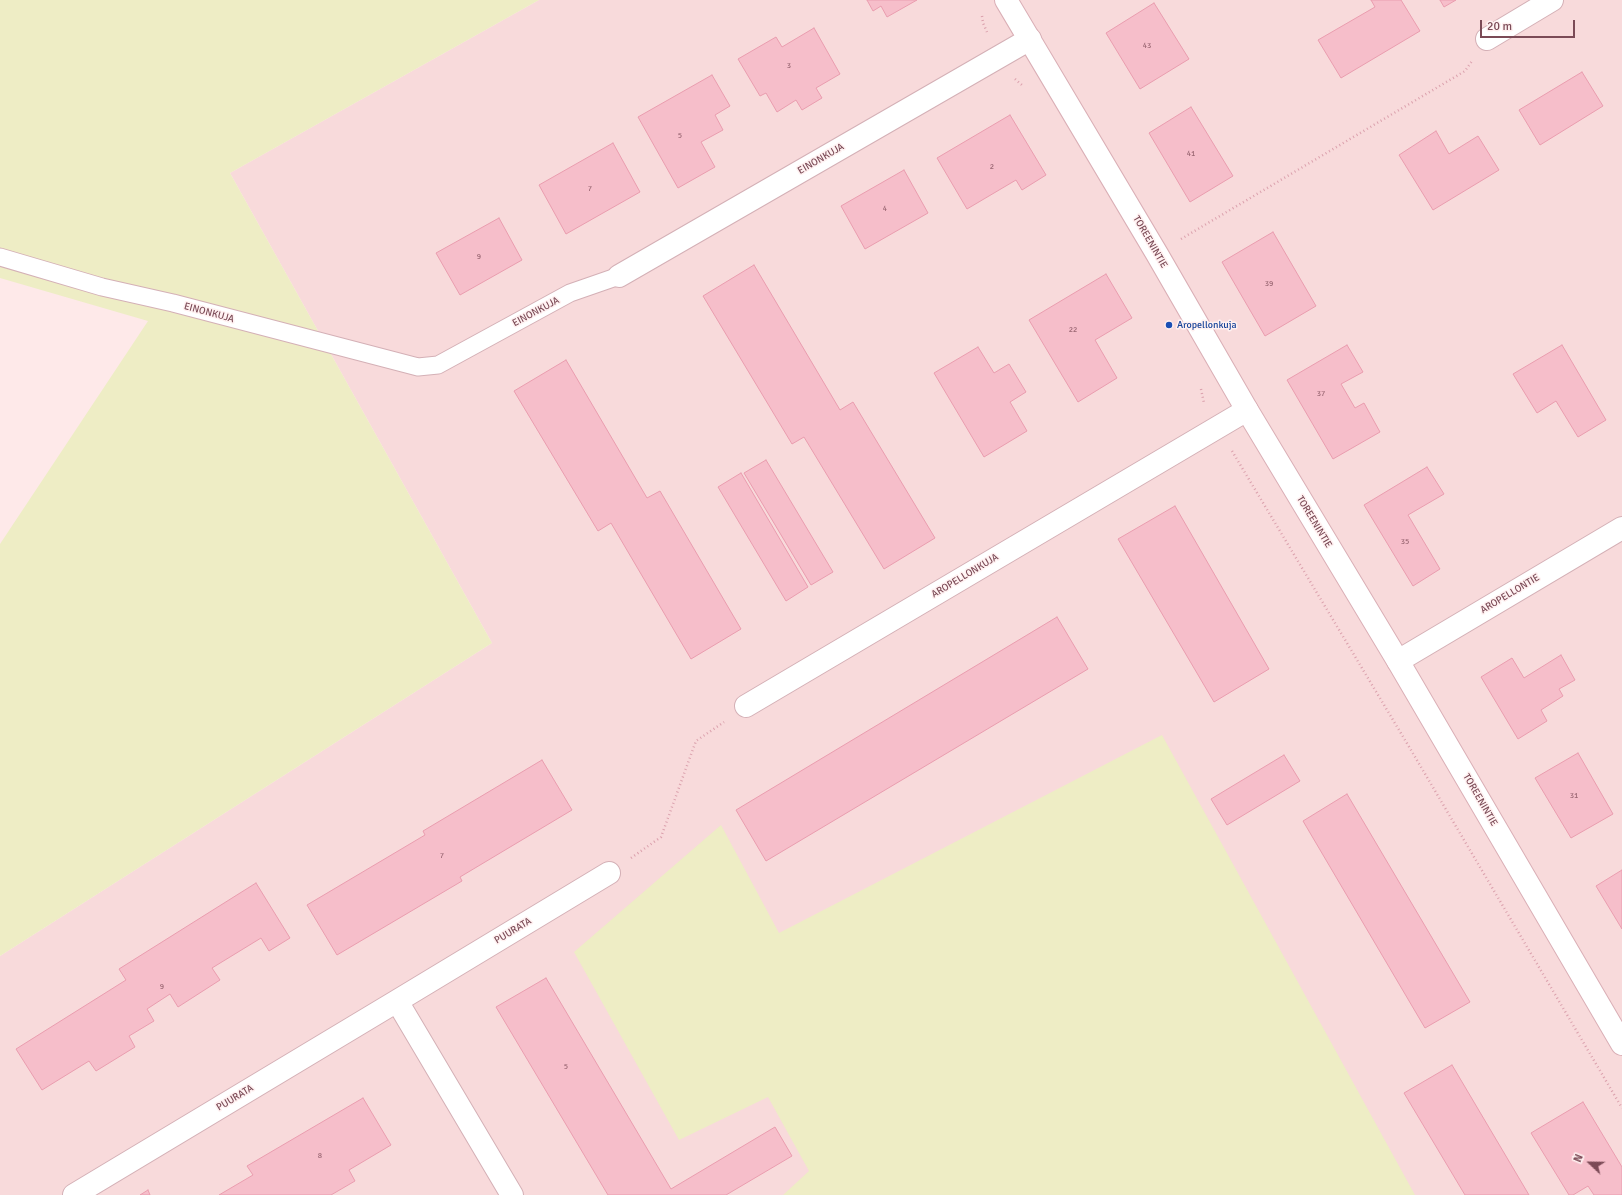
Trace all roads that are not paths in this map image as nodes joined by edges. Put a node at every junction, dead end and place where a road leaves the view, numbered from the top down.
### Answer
1 (1006, 0) edge
2 (1552, 0) edge
3 (1030, 39) junction
4 (1487, 39) road end
5 (0, 257) edge
6 (619, 276) joint
7 (1247, 410) junction
8 (1622, 528) edge
9 (1398, 661) junction
10 (746, 706) road end
11 (609, 873) road end
12 (397, 1001) junction
13 (1622, 1043) edge
14 (74, 1195) edge
15 (512, 1195) edge

1 - 3 street, TOREENINTIE
2 - 4 street
3 - 6 street, EINONKUJA
3 - 7 street, TOREENINTIE
5 - 6 lane, EINONKUJA
7 - 9 street, TOREENINTIE
7 - 10 street, AROPELLONKUJA
8 - 9 street, AROPELLONTIE
9 - 13 street, TOREENINTIE
11 - 12 street, PUURATA
12 - 14 street, PUURATA
12 - 15 street

